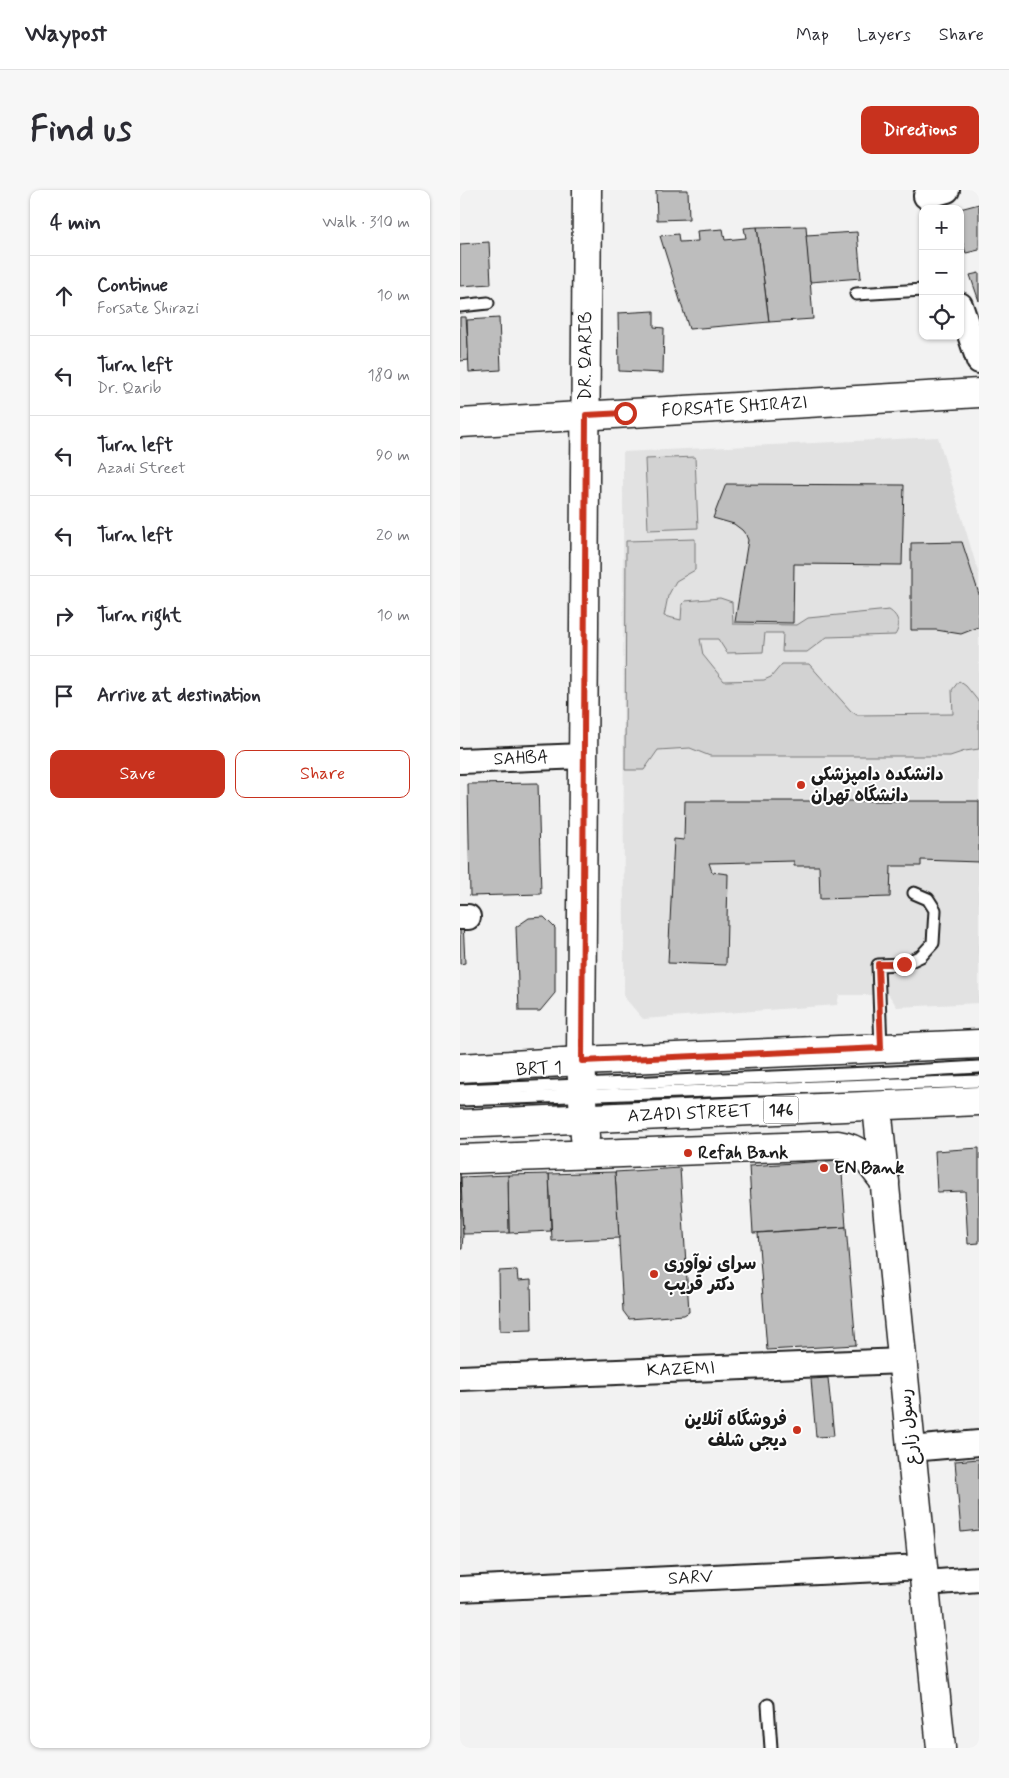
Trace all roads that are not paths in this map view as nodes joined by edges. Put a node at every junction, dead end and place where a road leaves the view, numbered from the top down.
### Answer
1 (587, 190) edge
2 (919, 290) edge
3 (856, 294) dead end
4 (488, 303) dead end
5 (460, 306) edge
6 (964, 317) edge
7 (979, 361) edge
8 (979, 393) edge
9 (586, 415) junction
10 (460, 423) edge
11 (583, 756) junction
12 (460, 761) edge
13 (914, 893) dead end
14 (979, 1044) edge
15 (881, 1048) junction
16 (979, 1067) edge
17 (460, 1068) edge
18 (979, 1081) edge
19 (460, 1090) edge
20 (583, 1090) junction
21 (460, 1100) edge
22 (979, 1101) edge
23 (877, 1106) junction
24 (460, 1124) edge
25 (585, 1155) junction
26 (460, 1159) edge
27 (885, 1182) junction
28 (903, 1361) junction
29 (460, 1378) edge
30 (979, 1443) edge
31 (912, 1449) junction
32 (924, 1575) junction
33 (979, 1579) edge
34 (460, 1589) edge
35 (768, 1705) dead end
36 (770, 1748) edge
37 (941, 1748) edge

1 - 9 main road, DR. QARIB
2 - 3 lane
4 - 5 lane
6 - 7 street
8 - 9 main road, FORSATE SHIRAZI
9 - 10 main road, FORSATE SHIRAZI
9 - 11 main road, DR. QARIB
11 - 12 street, SAHBA
11 - 20 main road, DR. QARIB
13 - 15 lane
14 - 15 main road, AZADI STREET / 146
15 - 20 main road, AZADI STREET / 146
16 - 20 lane, BRT 1
17 - 20 main road, AZADI STREET / 146
18 - 20 lane, BRT 1
19 - 20 lane, BRT 1
20 - 21 lane, BRT 1
20 - 23 main road, AZADI STREET / 146
20 - 24 main road, AZADI STREET / 146
20 - 25 main road, DR. QARIB
22 - 23 main road, AZADI STREET / 146
23 - 27 main road, رسول زارع
25 - 26 main road
25 - 27 main road
27 - 28 main road, رسول زارع
28 - 29 street, KAZEMI
28 - 31 main road, رسول زارع
30 - 31 street
31 - 32 main road, رسول زارع
32 - 33 street, SARV
32 - 34 street, SARV
32 - 37 main road, رسول زارع
35 - 36 lane

